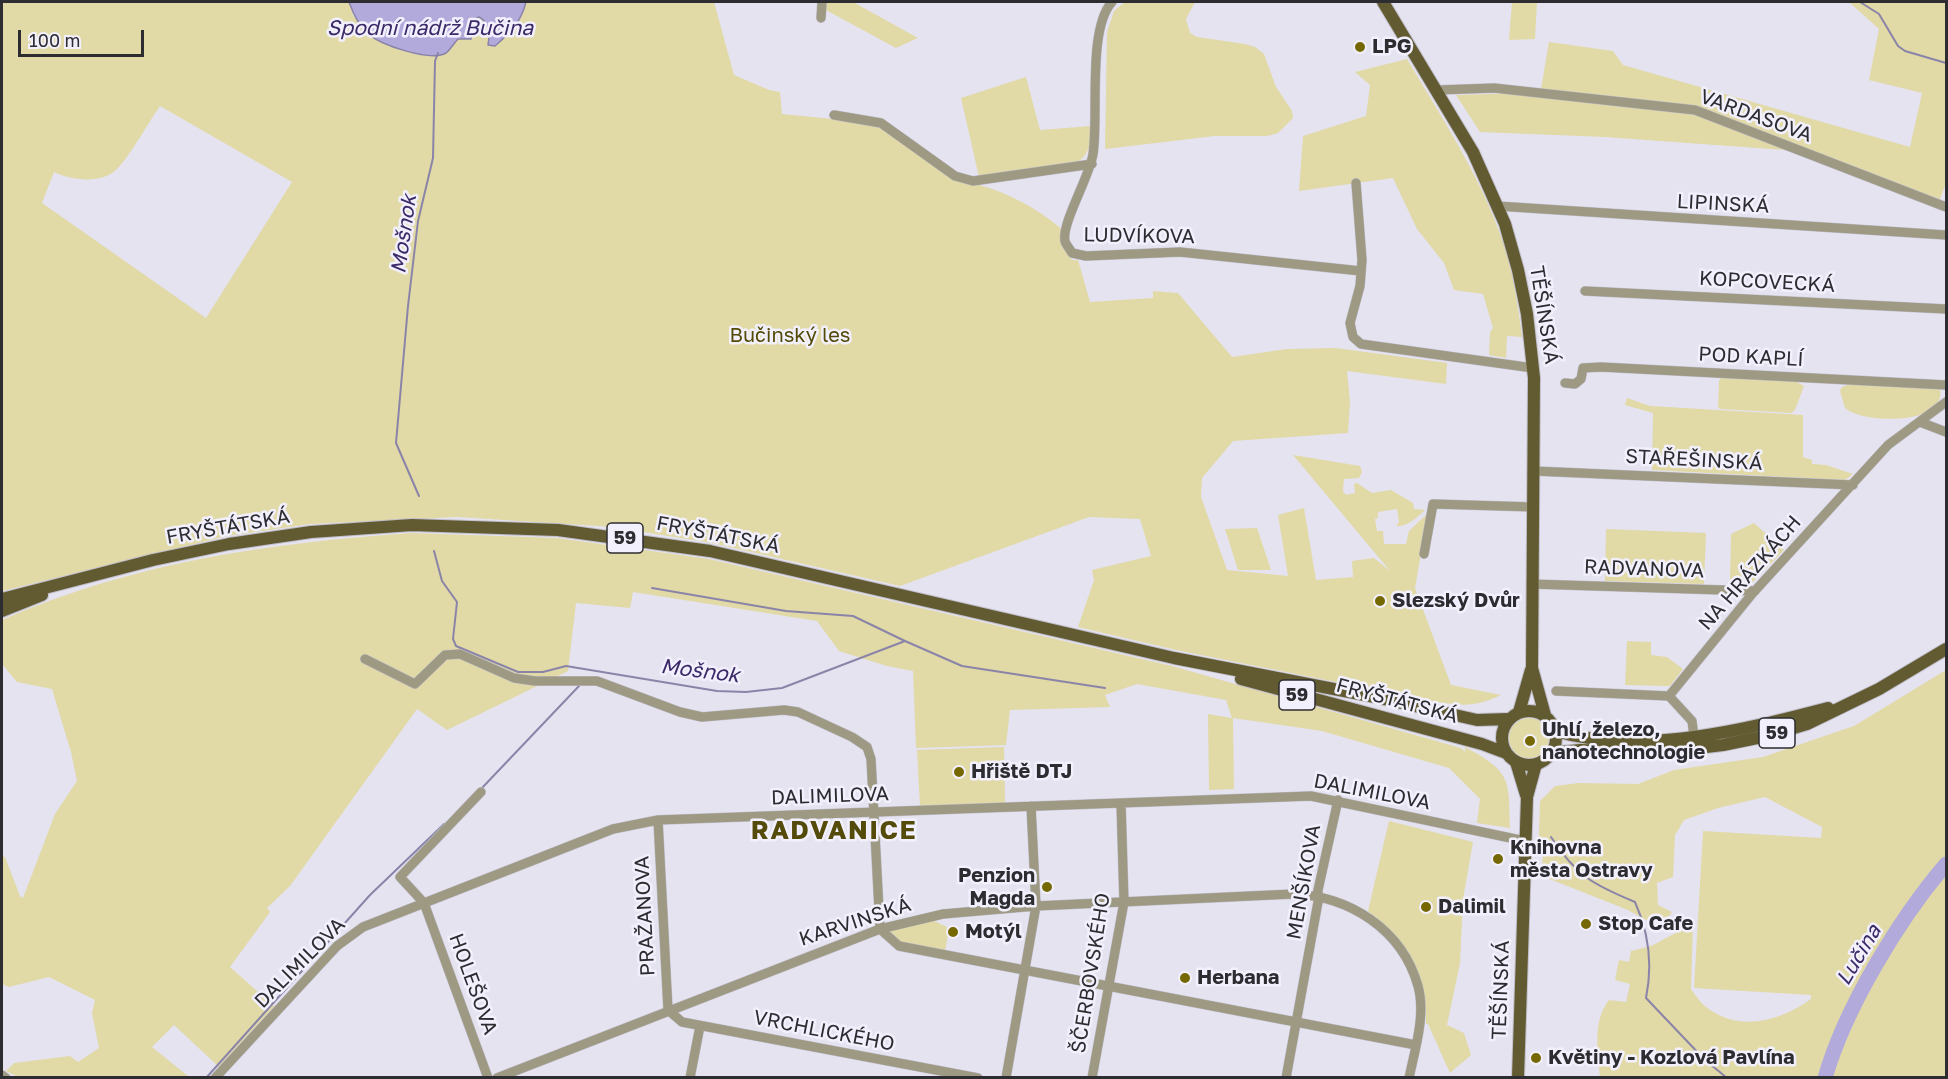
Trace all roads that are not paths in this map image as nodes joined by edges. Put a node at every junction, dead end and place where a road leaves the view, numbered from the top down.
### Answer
1 (822, 2) edge
2 (1112, 2) edge
3 (1383, 2) edge
4 (821, 18) dead end
5 (1438, 90) junction
6 (834, 115) dead end
7 (1092, 164) junction
8 (1356, 183) dead end
9 (1497, 206) junction
10 (1947, 207) edge
11 (1947, 235) edge
12 (1361, 271) junction
13 (1586, 291) dead end
14 (1947, 309) edge
15 (1533, 368) junction
16 (1565, 383) dead end
17 (1947, 385) edge
18 (1947, 402) edge
19 (1920, 422) junction
20 (1947, 432) edge
21 (1534, 471) junction
22 (1853, 485) junction
23 (1534, 507) junction
24 (1424, 554) dead end
25 (70, 583) junction
26 (1532, 584) junction
27 (1755, 591) junction
28 (2, 599) edge
29 (2, 611) edge
30 (1947, 649) edge
31 (1174, 658) junction
32 (365, 659) dead end
33 (1532, 668) junction
34 (1556, 691) dead end
35 (1669, 696) junction
36 (1850, 702) junction
37 (1545, 715) junction
38 (1514, 716) junction
39 (1556, 731) junction
40 (1694, 737) junction
41 (1506, 753) junction
42 (1552, 753) junction
43 (1516, 762) junction
44 (1536, 764) junction
45 (481, 792) dead end
46 (1527, 796) junction
47 (1338, 800) junction
48 (1121, 803) junction
49 (1031, 806) junction
50 (875, 812) junction
51 (658, 820) junction
52 (1525, 841) junction
53 (1317, 895) junction
54 (1124, 902) junction
55 (424, 903) junction
56 (1036, 906) junction
57 (880, 929) junction
58 (1025, 970) junction
59 (1109, 985) junction
60 (668, 1010) junction
61 (1296, 1022) junction
62 (700, 1026) junction
63 (1416, 1045) junction
64 (2, 1075) edge
65 (6, 1077) edge
66 (215, 1077) edge
67 (488, 1077) edge
68 (497, 1077) edge
69 (690, 1077) edge
70 (978, 1077) edge
71 (1006, 1077) edge
72 (1092, 1077) edge
73 (1286, 1077) edge
74 (1409, 1077) edge
75 (1518, 1077) edge

1 - 4 street
2 - 7 street
3 - 5 main road, TĚŠÍNSKÁ
5 - 9 main road, TĚŠÍNSKÁ
5 - 10 street, VARDASOVA
6 - 7 street
7 - 12 street, LUDVÍKOVA
8 - 12 street
9 - 11 street, LIPINSKÁ
9 - 15 main road, TĚŠÍNSKÁ
12 - 15 street
13 - 14 street, KOPCOVECKÁ
15 - 21 main road, TĚŠÍNSKÁ
16 - 17 street, POD KAPLÍ
18 - 19 street, NA HRÁZKÁCH
19 - 20 street
19 - 22 street, NA HRÁZKÁCH
21 - 22 street, STAŘEŠINSKÁ
21 - 23 main road, TĚŠÍNSKÁ
22 - 27 street, NA HRÁZKÁCH
23 - 24 street
23 - 26 main road, TĚŠÍNSKÁ
25 - 28 main road, FRYŠTÁTSKÁ / 59
25 - 29 main road, FRYŠTÁTSKÁ / 59
25 - 31 main road, FRYŠTÁTSKÁ / 59
26 - 27 street, RADVANOVA
26 - 33 main road, TĚŠÍNSKÁ
27 - 35 street, NA HRÁZKÁCH
30 - 36 main road, 59
31 - 38 main road, FRYŠTÁTSKÁ / 59
31 - 41 main road, FRYŠTÁTSKÁ / 59
32 - 50 street
33 - 37 main road, TĚŠÍNSKÁ
33 - 38 main road, TĚŠÍNSKÁ
34 - 35 street
35 - 40 street
36 - 40 main road, 59
36 - 42 main road, 59
37 - 38 main road
37 - 39 main road
38 - 41 main road
39 - 40 main road, 59
39 - 42 main road
41 - 43 main road
42 - 44 main road
43 - 44 main road
43 - 46 main road, TĚŠÍNSKÁ
44 - 46 main road, TĚŠÍNSKÁ
45 - 55 street
46 - 52 main road, TĚŠÍNSKÁ
47 - 48 street, DALIMILOVA
47 - 52 street, DALIMILOVA
47 - 53 street, MENŠÍKOVA
48 - 49 street, DALIMILOVA
48 - 54 street, ŠČERBOVSKÉHO
49 - 50 street, DALIMILOVA
49 - 56 street
50 - 51 street, DALIMILOVA
50 - 57 street
51 - 55 street, DALIMILOVA
51 - 60 street, PRAŽANOVA
52 - 75 main road, TĚŠÍNSKÁ
53 - 54 street, KARVINSKÁ
53 - 61 street, MENŠÍKOVA
53 - 63 street, KARVINSKÁ
54 - 56 street, KARVINSKÁ
54 - 59 street, ŠČERBOVSKÉHO
55 - 66 street, DALIMILOVA
55 - 67 street, HOLEŠOVA
56 - 57 street, KARVINSKÁ
56 - 58 street
57 - 58 street
57 - 60 street, KARVINSKÁ
58 - 59 street
58 - 71 street
59 - 61 street
59 - 72 street, ŠČERBOVSKÉHO
60 - 62 street, VRCHLICKÉHO
60 - 68 street, KARVINSKÁ
61 - 63 street
61 - 73 street, MENŠÍKOVA
62 - 69 street
62 - 70 street, VRCHLICKÉHO
63 - 74 street, KARVINSKÁ
64 - 65 street

